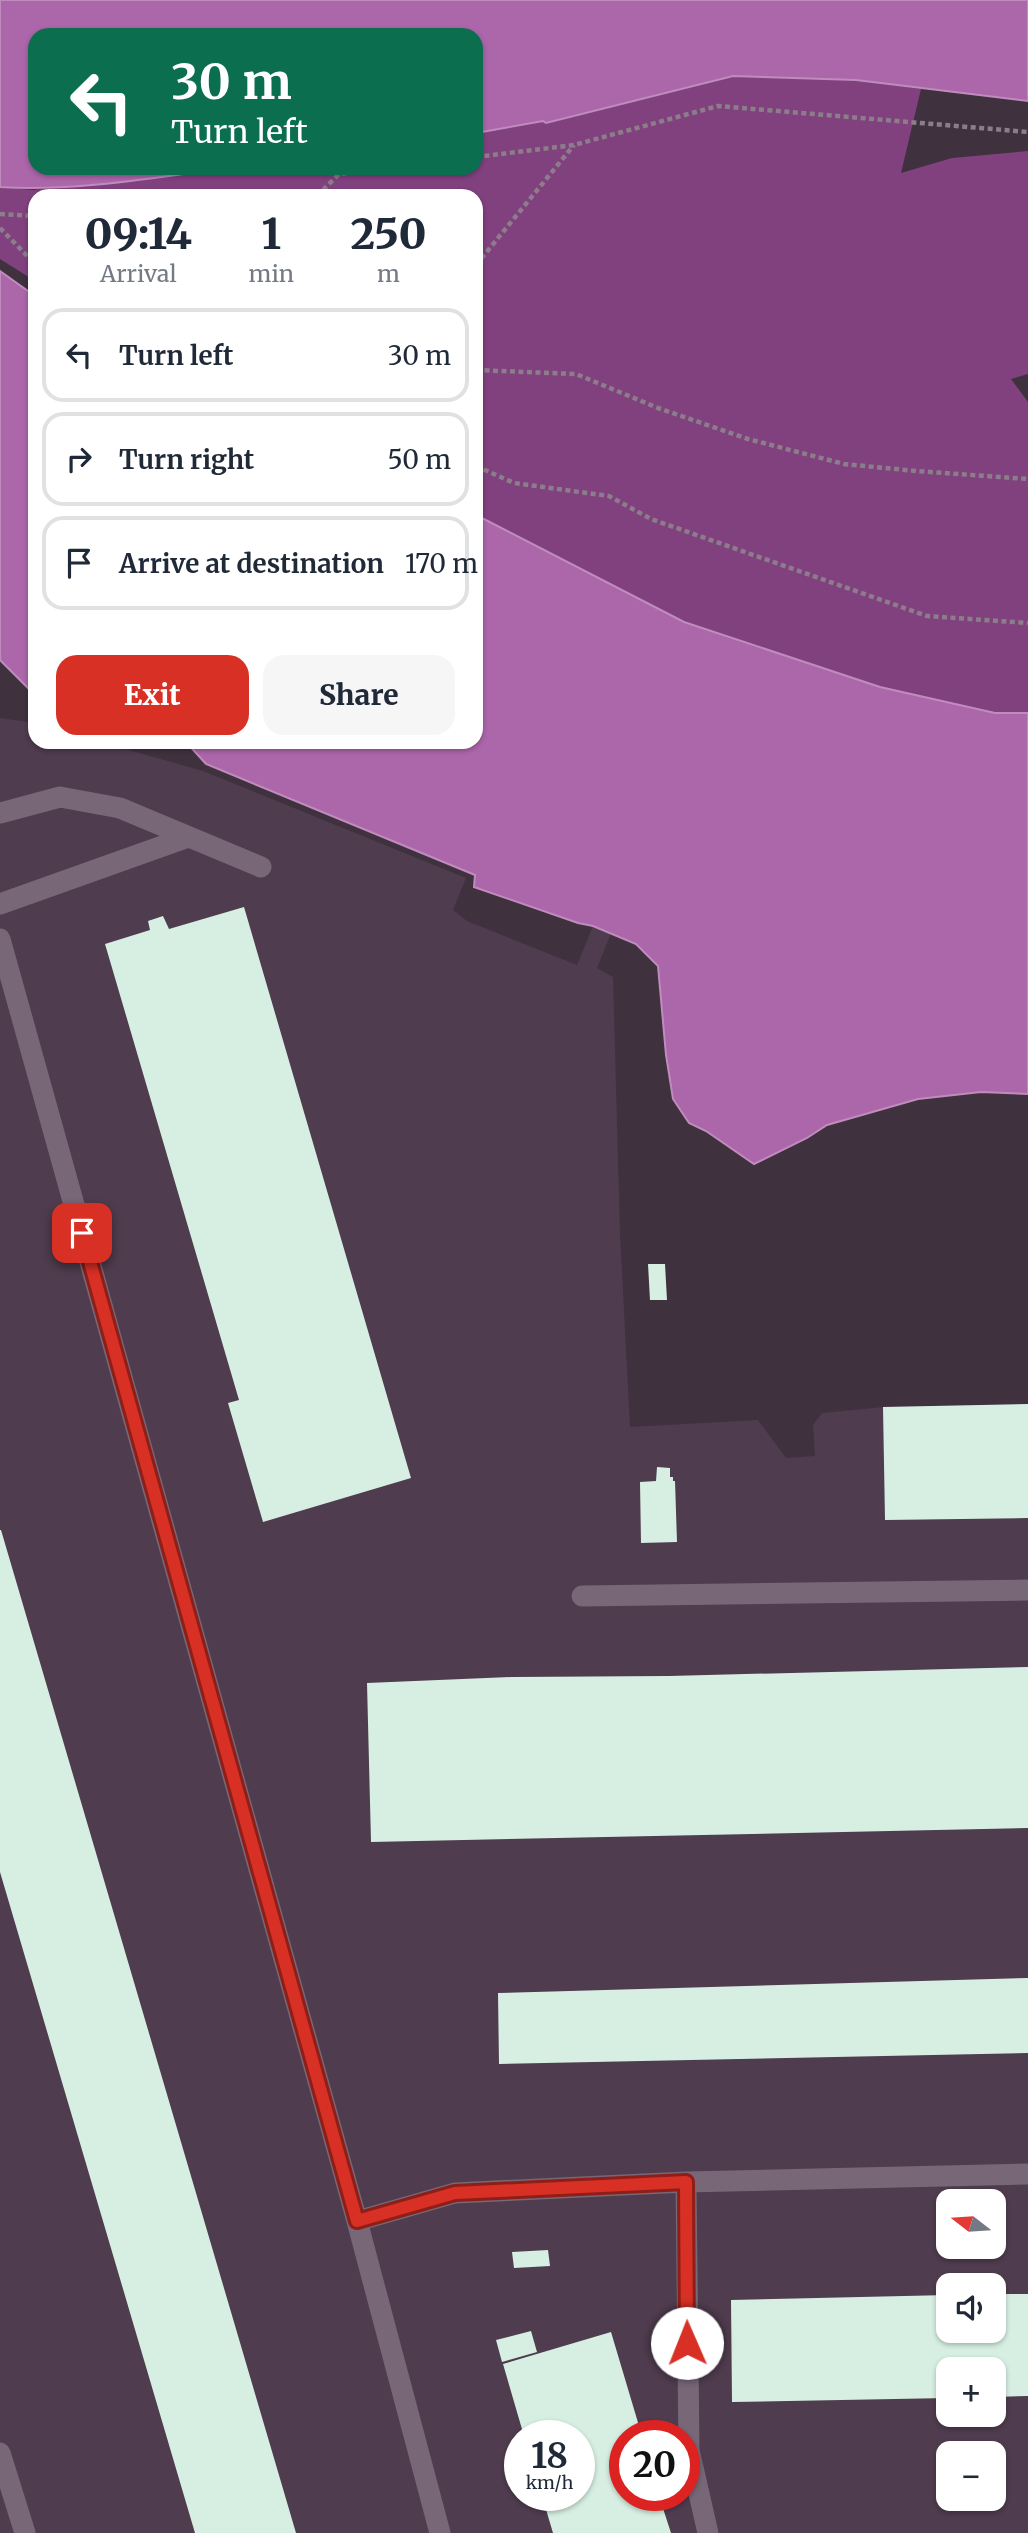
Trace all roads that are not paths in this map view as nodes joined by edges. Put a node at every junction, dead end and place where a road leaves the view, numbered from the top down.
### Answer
1 (0, 813) edge
2 (188, 837) junction
3 (261, 867) dead end
4 (0, 904) edge
5 (0, 939) edge
6 (1028, 1590) edge
7 (582, 1596) dead end
8 (1028, 2174) edge
9 (686, 2182) junction
10 (357, 2221) junction
11 (0, 2453) edge
12 (25, 2533) edge
13 (440, 2533) edge
14 (708, 2533) edge

1 - 2 lane
2 - 3 lane
2 - 4 lane
5 - 10 lane
6 - 7 lane
8 - 9 lane
9 - 10 lane
9 - 14 lane
10 - 13 lane
11 - 12 lane

